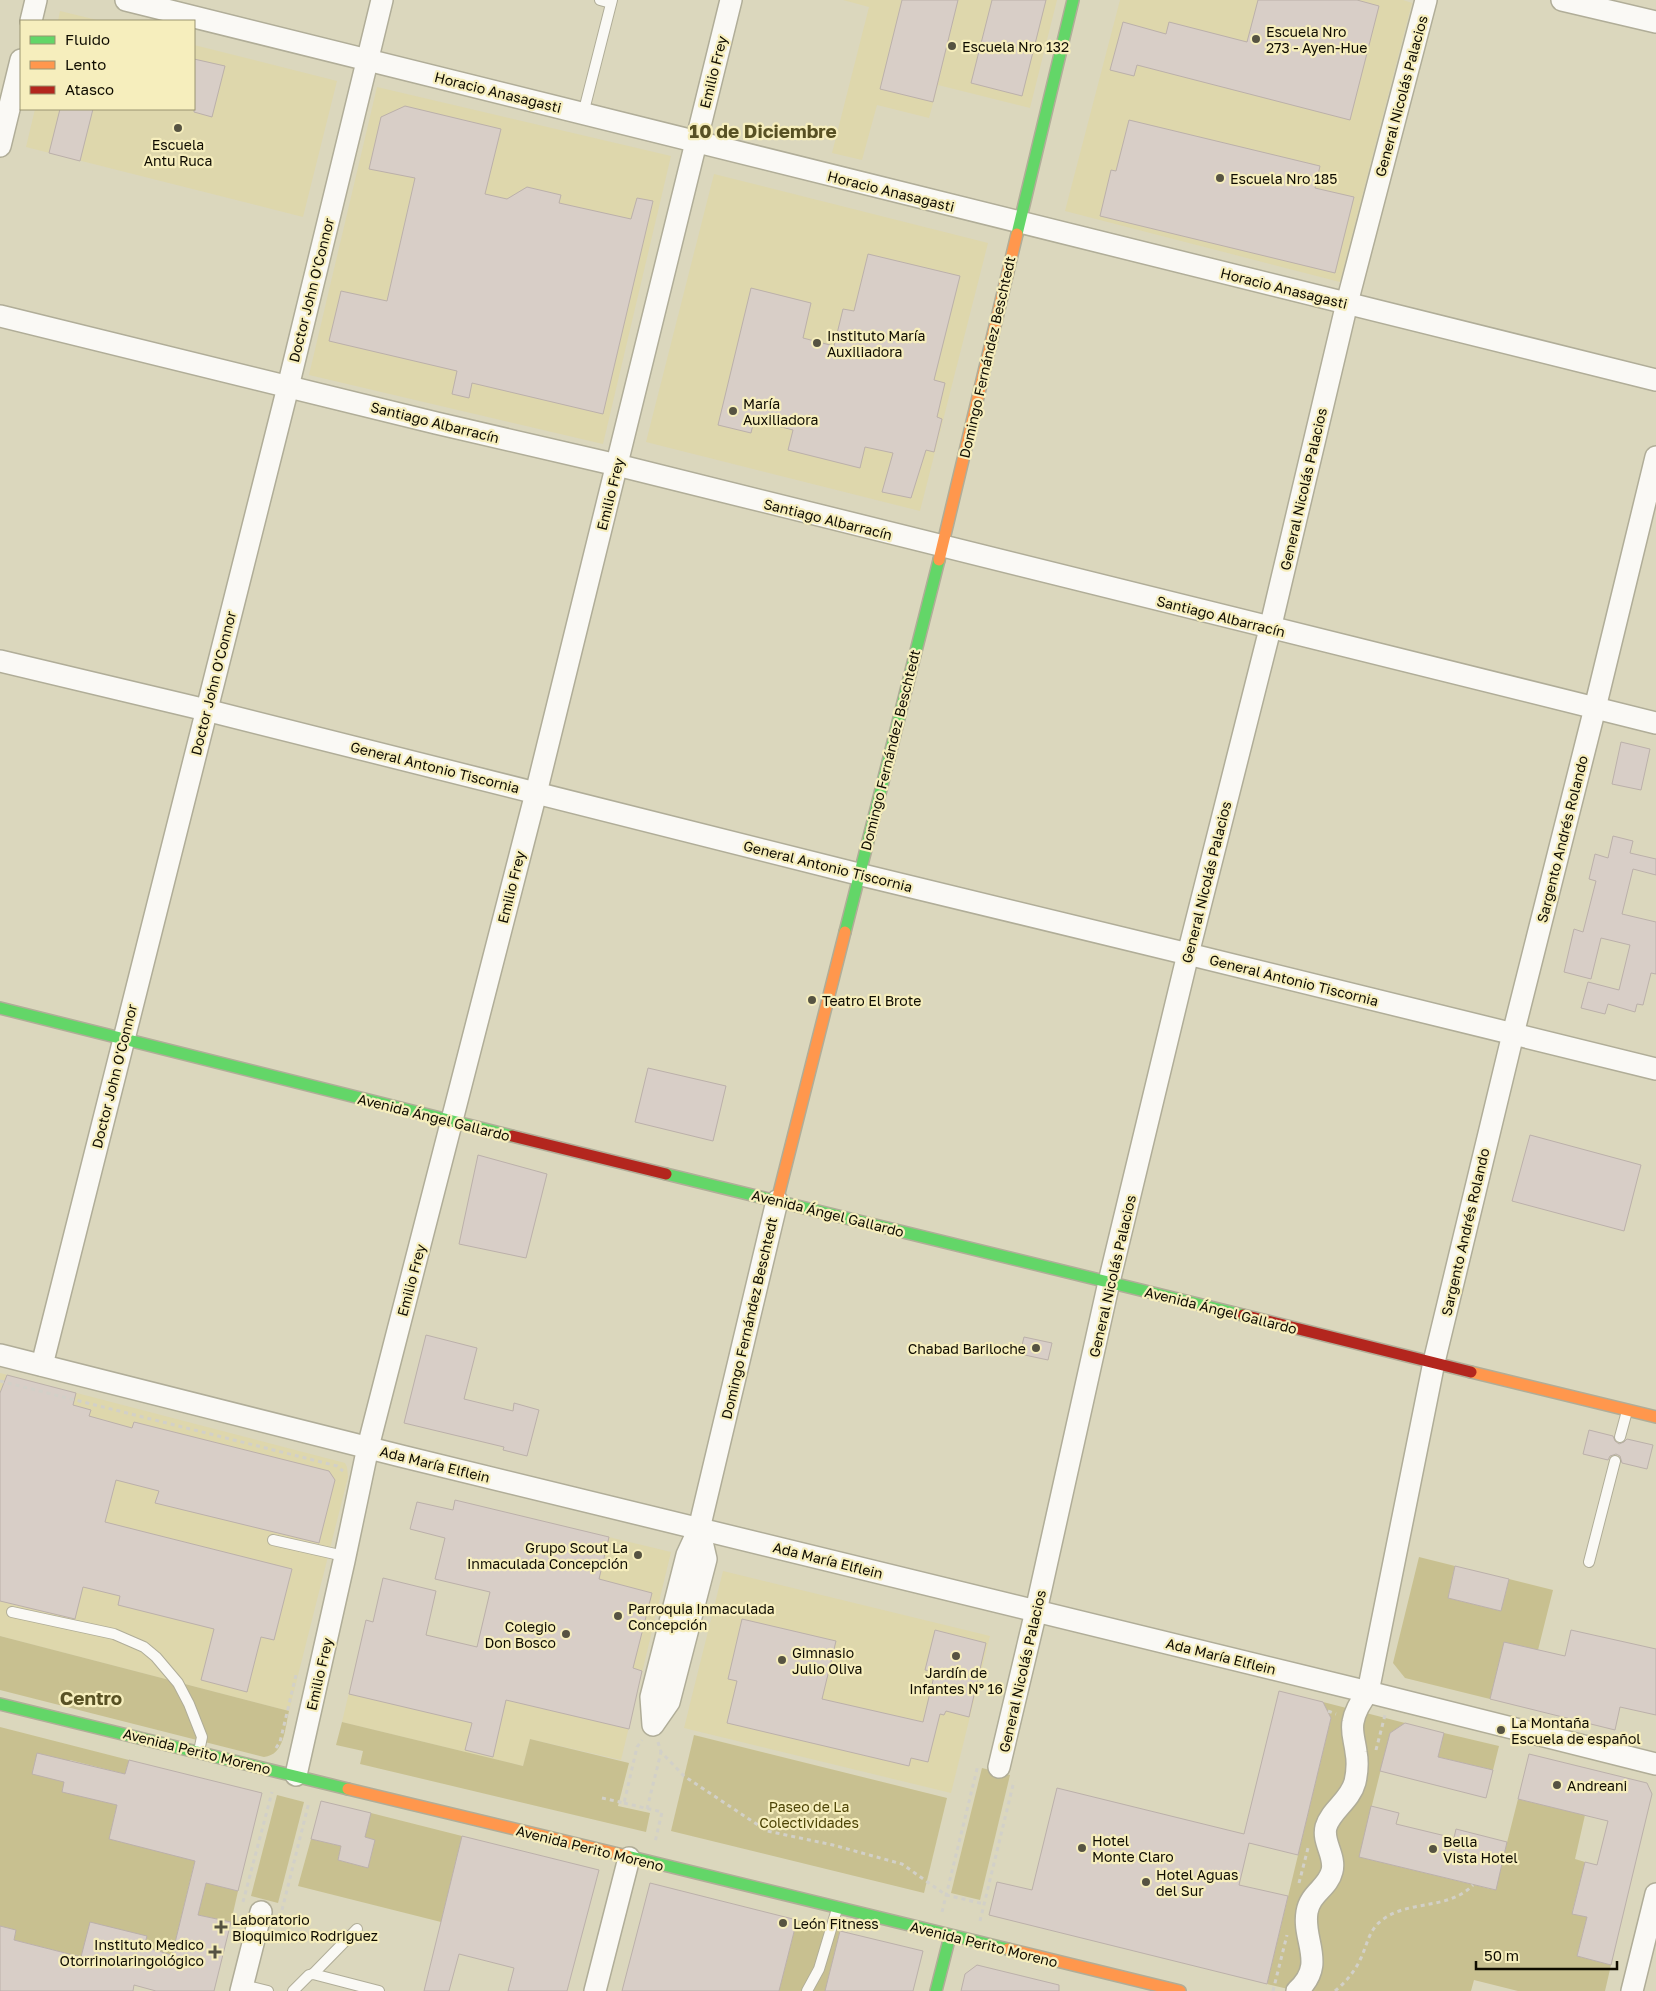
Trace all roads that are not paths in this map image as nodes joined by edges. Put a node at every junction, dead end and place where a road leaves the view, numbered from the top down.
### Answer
1 (36, 0) edge
2 (126, 0) edge
3 (382, 0) edge
4 (600, 0) edge
5 (731, 0) edge
6 (1073, 0) edge
7 (1426, 0) edge
8 (1562, 0) edge
9 (611, 1) edge
10 (31, 20) edge
11 (1656, 22) edge
12 (368, 60) junction
13 (20, 64) edge
14 (584, 114) junction
15 (695, 142) junction
16 (0, 146) edge
17 (1018, 223) junction
18 (1347, 303) junction
19 (0, 316) edge
20 (1656, 380) edge
21 (288, 387) junction
22 (1656, 457) edge
23 (617, 465) junction
24 (942, 547) junction
25 (1270, 629) junction
26 (0, 661) edge
27 (1595, 708) junction
28 (206, 710) junction
29 (1656, 723) edge
30 (536, 793) junction
31 (858, 874) junction
32 (1188, 954) junction
33 (0, 1008) edge
34 (1513, 1034) junction
35 (123, 1039) junction
36 (1656, 1069) edge
37 (452, 1122) junction
38 (777, 1201) junction
39 (1109, 1282) junction
40 (0, 1355) edge
41 (1434, 1362) junction
42 (42, 1366) junction
43 (1627, 1410) junction
44 (1656, 1417) edge
45 (1620, 1437) dead end
46 (368, 1447) junction
47 (1614, 1461) dead end
48 (699, 1529) junction
49 (272, 1540) dead end
50 (344, 1556) junction
51 (1589, 1562) dead end
52 (1036, 1611) junction
53 (12, 1612) dead end
54 (1368, 1692) junction
55 (0, 1704) edge
56 (198, 1752) junction
57 (1656, 1764) edge
58 (1007, 1771) road end
59 (306, 1777) junction
60 (629, 1858) junction
61 (1656, 1894) edge
62 (837, 1908) junction
63 (260, 1914) road end
64 (357, 1929) dead end
65 (950, 1936) junction
66 (313, 1974) junction
67 (242, 1988) edge
68 (268, 1991) edge
69 (293, 1991) edge
70 (379, 1991) edge
71 (595, 1991) edge
72 (806, 1991) edge
73 (936, 1991) edge
74 (1180, 1991) edge
75 (1297, 1991) edge
76 (1632, 1991) edge

1 - 10 street
2 - 12 street, Horacio Anasagasti
3 - 12 street, Doctor John O'Connor
4 - 9 lane
5 - 15 street, Emilio Frey
6 - 17 main road, Domingo Fernández Beschtedt
7 - 18 street, General Nicolás Palacios
8 - 11 street
9 - 14 lane
12 - 14 street, Horacio Anasagasti
12 - 21 street, Doctor John O'Connor
13 - 16 street
14 - 15 street, Horacio Anasagasti
15 - 17 street, Horacio Anasagasti
15 - 23 street, Emilio Frey
17 - 18 street, Horacio Anasagasti
17 - 24 main road, Domingo Fernández Beschtedt
18 - 20 street, Horacio Anasagasti
18 - 25 street, General Nicolás Palacios
19 - 21 street, Santiago Albarracín
21 - 23 street, Santiago Albarracín
21 - 28 street, Doctor John O'Connor
22 - 27 street, Sargento Andrés Rolando
23 - 24 street, Santiago Albarracín
23 - 30 street, Emilio Frey
24 - 25 street, Santiago Albarracín
24 - 31 main road, Domingo Fernández Beschtedt
25 - 27 street, Santiago Albarracín
25 - 32 street, General Nicolás Palacios
26 - 28 street, General Antonio Tiscornia
27 - 29 street, Santiago Albarracín
27 - 34 street, Sargento Andrés Rolando
28 - 30 street, General Antonio Tiscornia
28 - 35 street, Doctor John O'Connor
30 - 31 street, General Antonio Tiscornia
30 - 37 street, Emilio Frey
31 - 32 street, General Antonio Tiscornia
31 - 38 main road, Domingo Fernández Beschtedt
32 - 34 street, General Antonio Tiscornia
32 - 39 street, General Nicolás Palacios
33 - 35 main road, Avenida Ángel Gallardo
34 - 36 street, General Antonio Tiscornia
34 - 41 street, Sargento Andrés Rolando
35 - 37 main road, Avenida Ángel Gallardo
35 - 42 street, Doctor John O'Connor
37 - 38 main road, Avenida Ángel Gallardo
37 - 46 street, Emilio Frey
38 - 39 main road, Avenida Ángel Gallardo
38 - 48 street, Domingo Fernández Beschtedt
39 - 41 main road, Avenida Ángel Gallardo
39 - 52 street, General Nicolás Palacios
40 - 42 street, Ada María Elflein
41 - 43 main road, Avenida Ángel Gallardo
41 - 54 street, Sargento Andrés Rolando
42 - 46 street, Ada María Elflein
43 - 44 main road, Avenida Ángel Gallardo
43 - 45 lane
46 - 48 street, Ada María Elflein
46 - 50 street, Emilio Frey
47 - 51 lane
48 - 48 street, Domingo Fernández Beschtedt
48 - 52 street, Ada María Elflein
49 - 50 lane
50 - 59 street, Emilio Frey
52 - 54 street, Ada María Elflein
52 - 58 street, General Nicolás Palacios
53 - 56 lane
54 - 57 street, Ada María Elflein
54 - 75 street, Sargento Andrés Rolando
55 - 56 main road, Avenida Perito Moreno
56 - 59 main road, Avenida Perito Moreno
59 - 60 main road, Avenida Perito Moreno
60 - 62 main road, Avenida Perito Moreno
60 - 71 street
61 - 76 street
62 - 65 main road, Avenida Perito Moreno
62 - 72 lane
63 - 67 street
64 - 66 lane
65 - 73 main road
65 - 74 main road, Avenida Perito Moreno
66 - 69 lane
66 - 70 lane
67 - 68 lane

